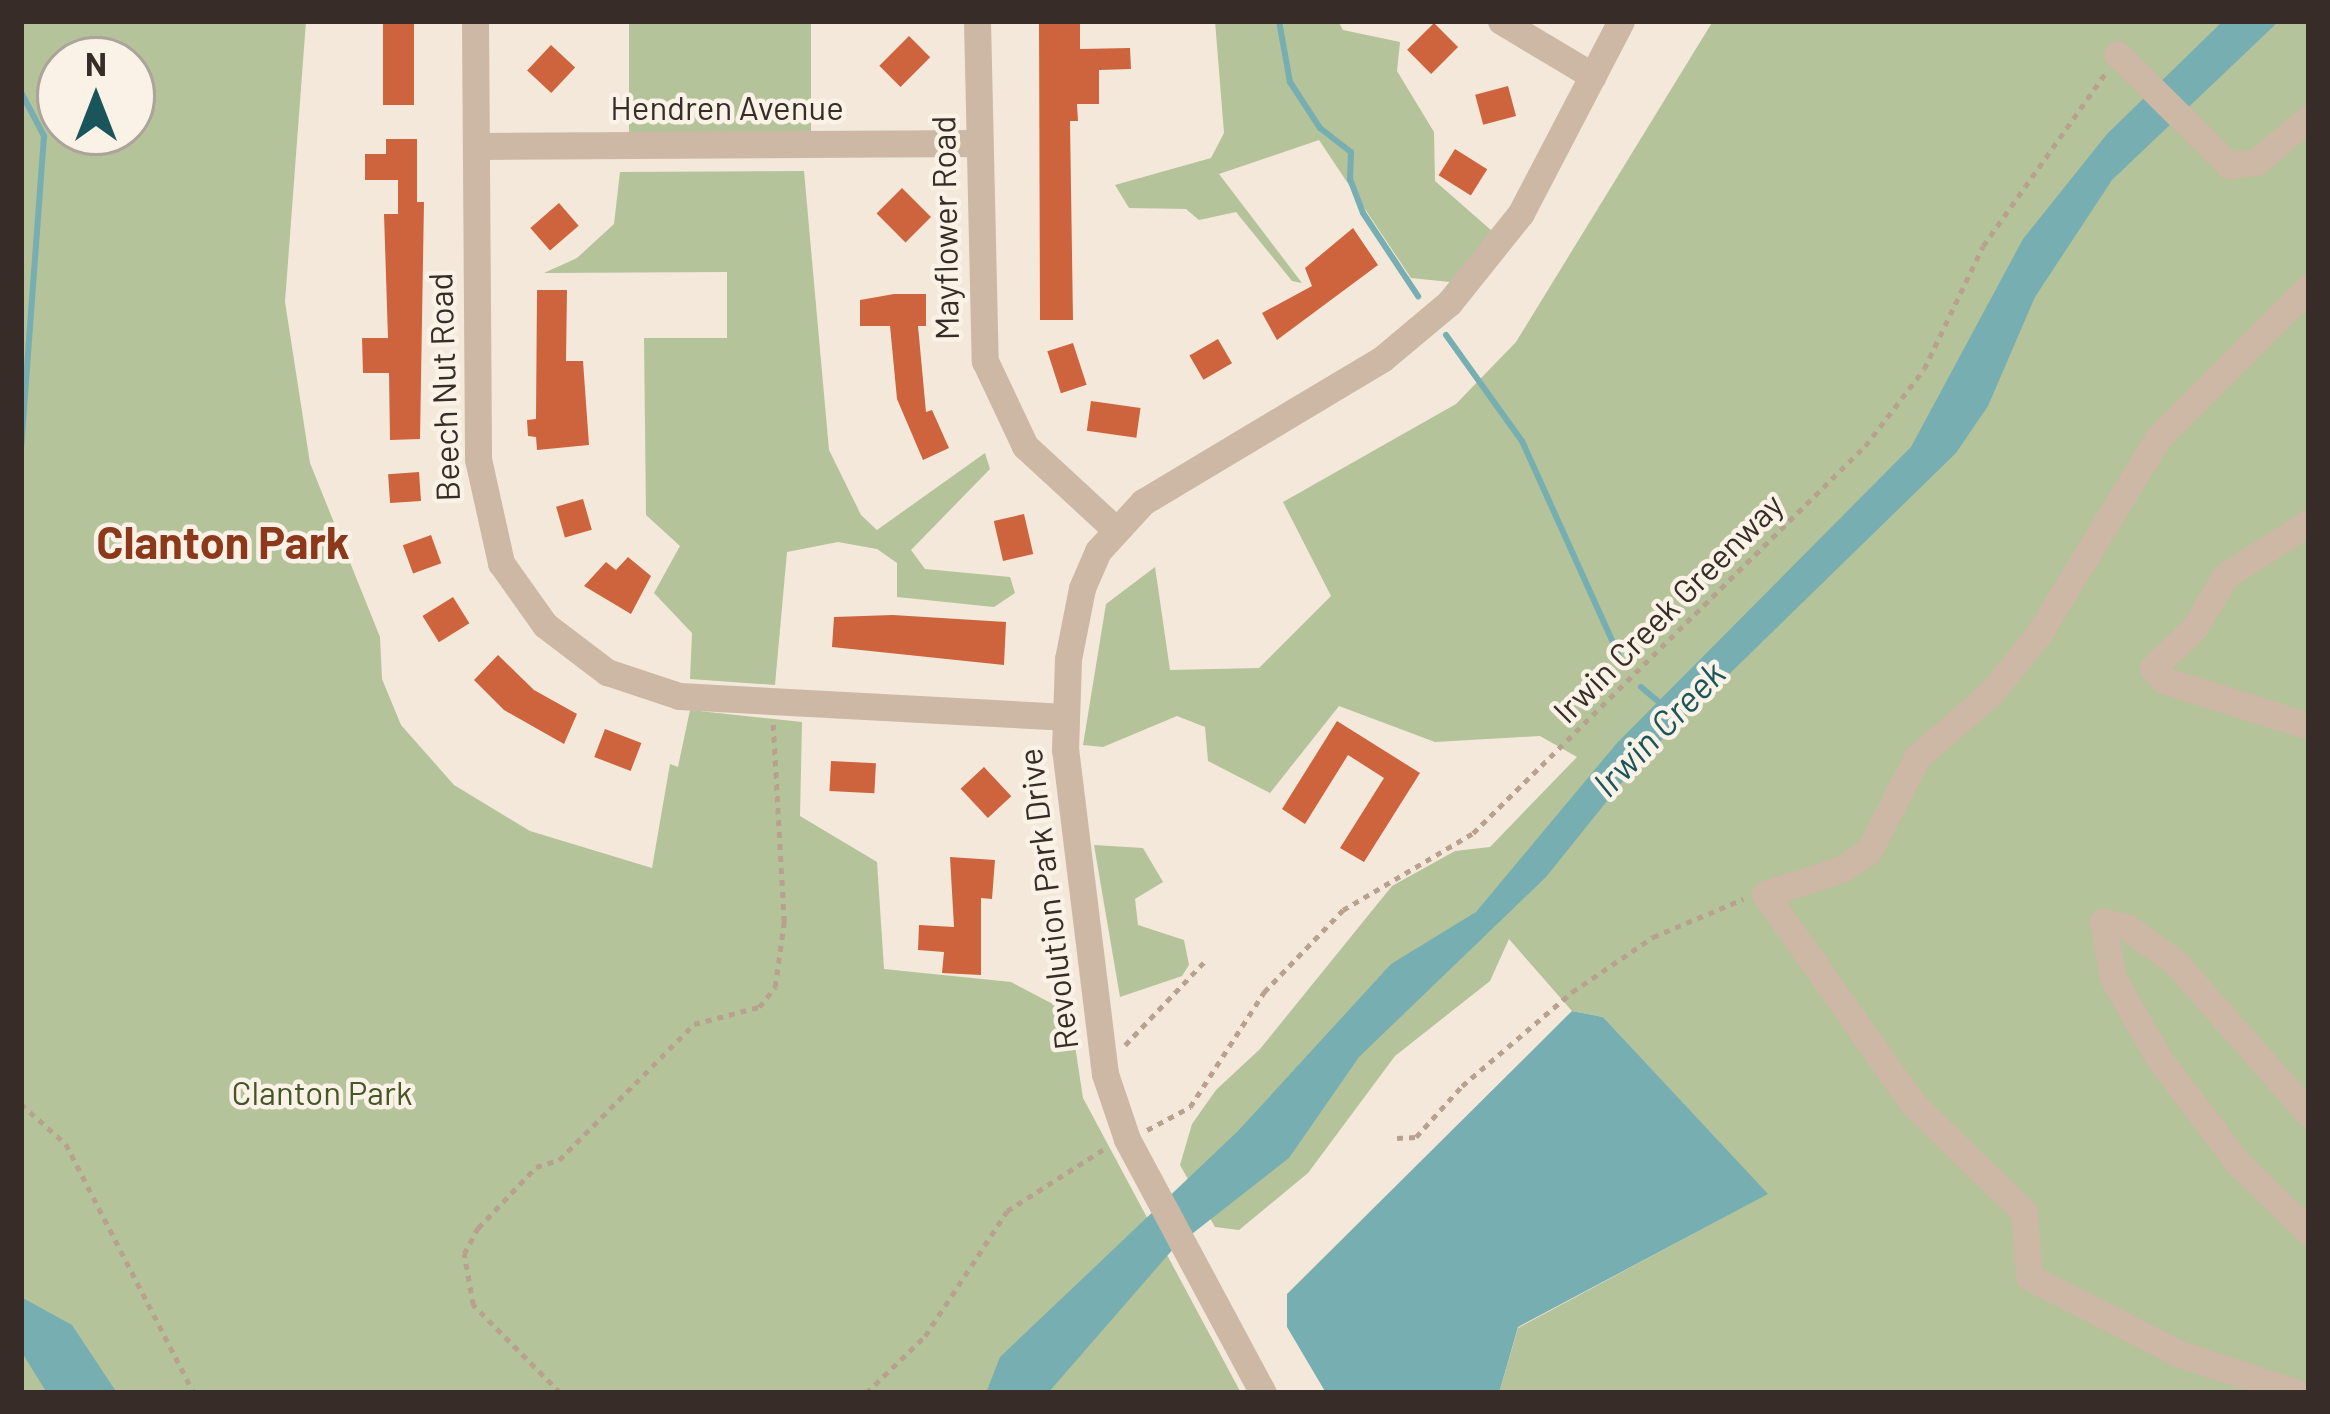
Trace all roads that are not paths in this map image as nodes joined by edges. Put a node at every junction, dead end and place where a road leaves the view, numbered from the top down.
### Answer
1 (475, 21) edge
2 (977, 21) edge
3 (1501, 21) edge
4 (1621, 21) edge
5 (2125, 62) road end
6 (1593, 76) junction
7 (2309, 118) edge
8 (979, 143) junction
9 (476, 146) junction
10 (2309, 287) edge
11 (2309, 522) edge
12 (1114, 529) junction
13 (1064, 717) junction
14 (2309, 726) edge
15 (2309, 1114) edge
16 (2309, 1232) edge
17 (1264, 1393) edge
18 (2298, 1393) edge

1 - 9 street, Beech Nut Road
2 - 8 street, Mayflower Road
3 - 6 street
4 - 6 street, Revolution Park Drive
5 - 7 street
6 - 12 street, Revolution Park Drive
8 - 9 street, Hendren Avenue
8 - 12 street, Mayflower Road
9 - 13 street, Beech Nut Road
10 - 18 street
11 - 14 street
12 - 13 street, Revolution Park Drive
13 - 17 street, Revolution Park Drive
15 - 16 street

